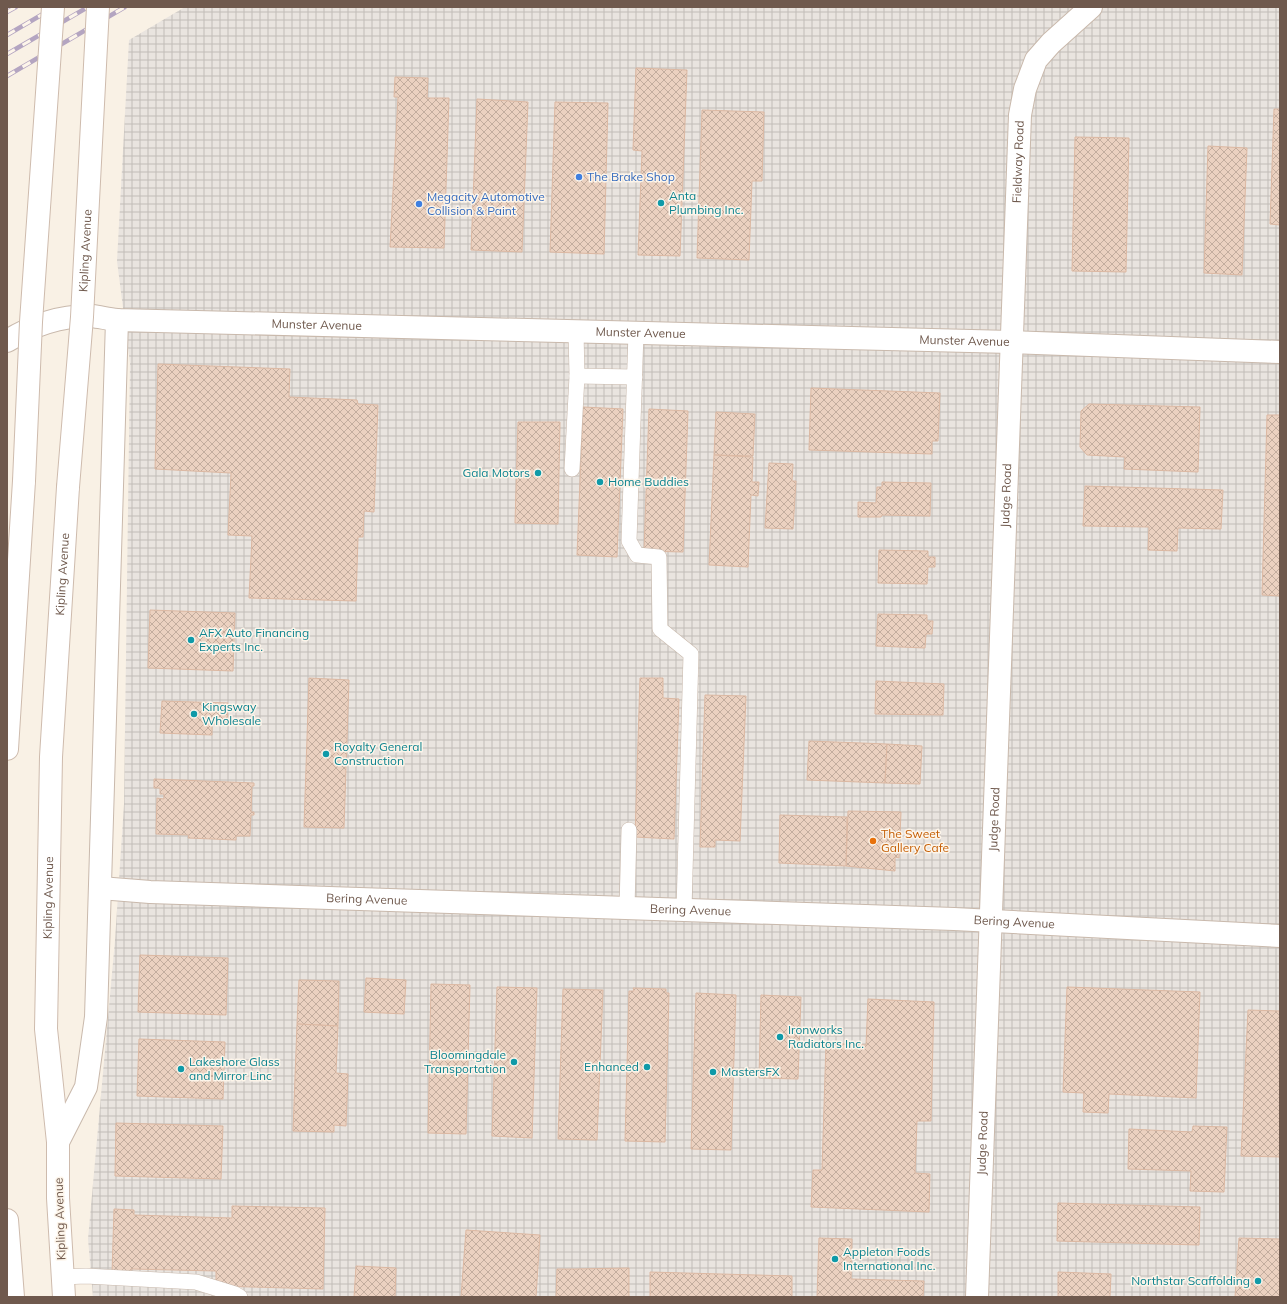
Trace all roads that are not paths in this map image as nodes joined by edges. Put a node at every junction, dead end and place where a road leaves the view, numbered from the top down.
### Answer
1 (53, 7) edge
2 (98, 7) edge
3 (1091, 7) edge
4 (116, 320) junction
5 (576, 331) junction
6 (636, 333) junction
7 (7, 341) edge
8 (1011, 342) junction
9 (1280, 352) edge
10 (577, 376) junction
11 (635, 377) junction
12 (572, 469) dead end
13 (7, 749) edge
14 (629, 830) dead end
15 (100, 888) junction
16 (627, 908) junction
17 (684, 910) junction
18 (990, 921) junction
19 (1280, 936) edge
20 (58, 1142) junction
21 (7, 1220) edge
22 (63, 1287) edge
23 (13, 1297) edge
24 (240, 1297) edge
25 (977, 1297) edge

1 - 13 street, bridge
2 - 20 street, Kipling Avenue, bridge
3 - 8 street, Fieldway Road
4 - 5 street, Munster Avenue
4 - 7 street, Munster Avenue
4 - 15 street, Kipling Avenue
5 - 6 street, Munster Avenue
5 - 10 lane
6 - 8 street, Munster Avenue
6 - 11 lane
8 - 9 street, Munster Avenue
8 - 18 street, Judge Road
10 - 11 lane
10 - 12 lane
11 - 17 lane
14 - 16 lane
15 - 16 street, Bering Avenue
15 - 20 street, Kipling Avenue
16 - 17 street, Bering Avenue
17 - 18 street, Bering Avenue
18 - 19 street, Bering Avenue
18 - 25 street, Judge Road
20 - 22 street, Kipling Avenue
21 - 23 street
22 - 24 lane

